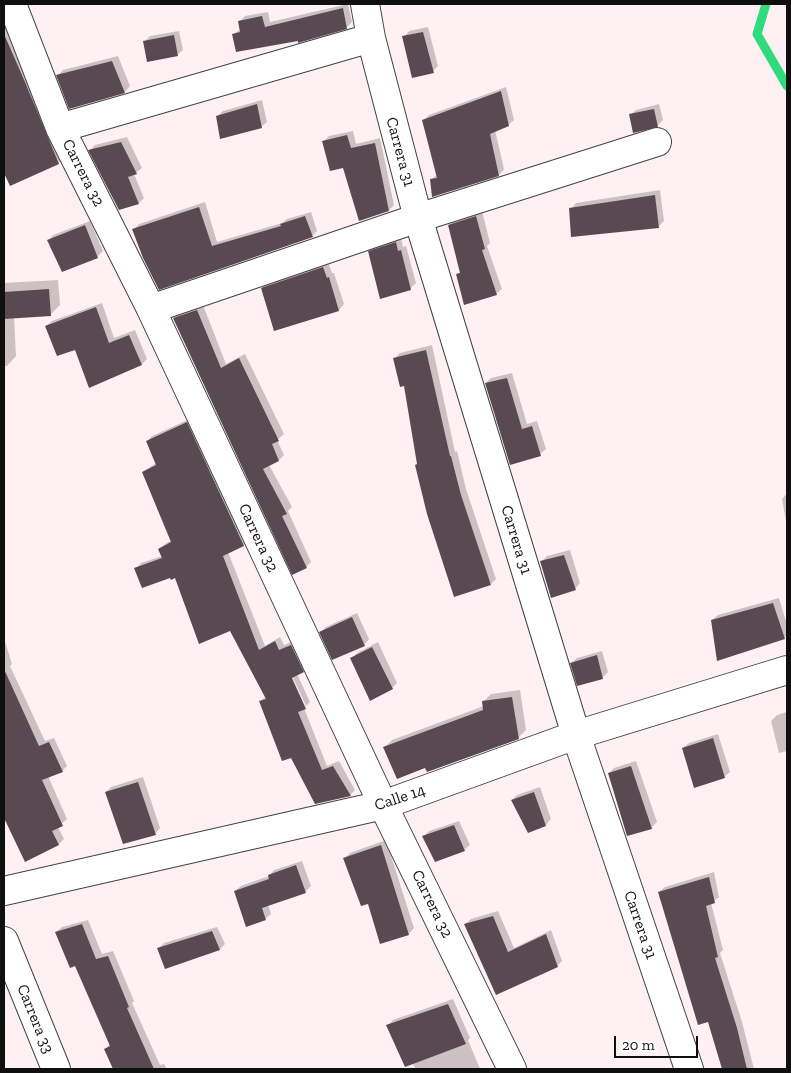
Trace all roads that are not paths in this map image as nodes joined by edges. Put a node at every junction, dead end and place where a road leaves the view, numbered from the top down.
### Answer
1 (12, 4) edge
2 (365, 4) edge
3 (371, 38) junction
4 (60, 128) junction
5 (657, 142) dead end
6 (418, 218) junction
7 (151, 310) junction
8 (787, 670) edge
9 (576, 735) junction
10 (383, 805) junction
11 (4, 892) edge
12 (4, 941) edge
13 (56, 1069) edge
14 (512, 1069) edge
15 (688, 1069) edge

1 - 4 street, Carrera 32
2 - 3 street, Carrera 31
3 - 4 street
3 - 6 street, Carrera 31
4 - 7 street, Carrera 32
5 - 6 street
6 - 7 street
6 - 9 street, Carrera 31
7 - 10 street, Carrera 32
8 - 9 street, Calle 14
9 - 10 street, Calle 14
9 - 15 street, Carrera 31
10 - 11 street, Calle 14
10 - 14 street, Carrera 32
12 - 13 street, Carrera 33

